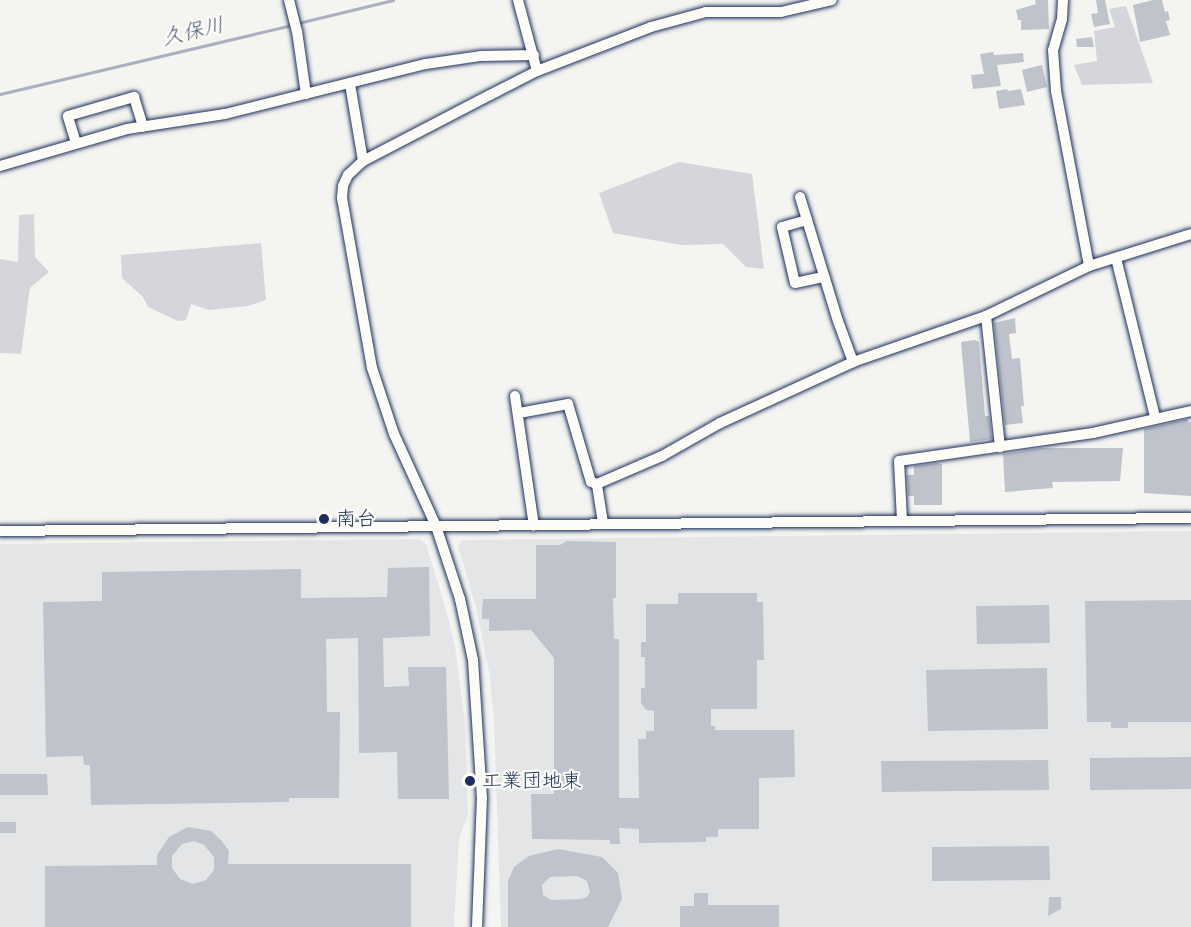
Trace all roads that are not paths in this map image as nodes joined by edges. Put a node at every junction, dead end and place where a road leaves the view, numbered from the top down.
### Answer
1 (289, 0) edge
2 (518, 0) edge
3 (832, 0) edge
4 (1063, 0) edge
5 (534, 55) junction
6 (537, 71) junction
7 (350, 84) junction
8 (306, 94) junction
9 (143, 127) junction
10 (76, 143) junction
11 (363, 161) junction
12 (0, 166) edge
13 (801, 197) dead end
14 (807, 220) junction
15 (1191, 234) edge
16 (1116, 258) junction
17 (1089, 266) junction
18 (824, 277) junction
19 (986, 316) junction
20 (853, 362) junction
21 (515, 396) dead end
22 (1191, 411) edge
23 (519, 413) junction
24 (1155, 417) junction
25 (1000, 447) junction
26 (597, 484) junction
27 (1191, 518) edge
28 (902, 520) junction
29 (603, 523) junction
30 (436, 526) junction
31 (534, 526) junction
32 (0, 531) edge
33 (477, 927) edge

1 - 8 street
2 - 5 street
3 - 6 street
4 - 17 street
5 - 6 street
5 - 7 street
6 - 11 street
7 - 8 street
7 - 11 street
8 - 9 street
9 - 10 street
9 - 10 street
10 - 12 street
11 - 30 street
13 - 14 street
14 - 18 street
14 - 18 street
15 - 16 street
16 - 17 street
16 - 24 street
17 - 19 street
18 - 20 street
19 - 20 street
19 - 25 street
20 - 26 street
21 - 23 street
22 - 24 street
23 - 26 street
23 - 31 street
24 - 25 street
25 - 28 street
26 - 29 street
27 - 28 street
28 - 29 street
29 - 31 street
30 - 31 street
30 - 32 street
30 - 33 street

